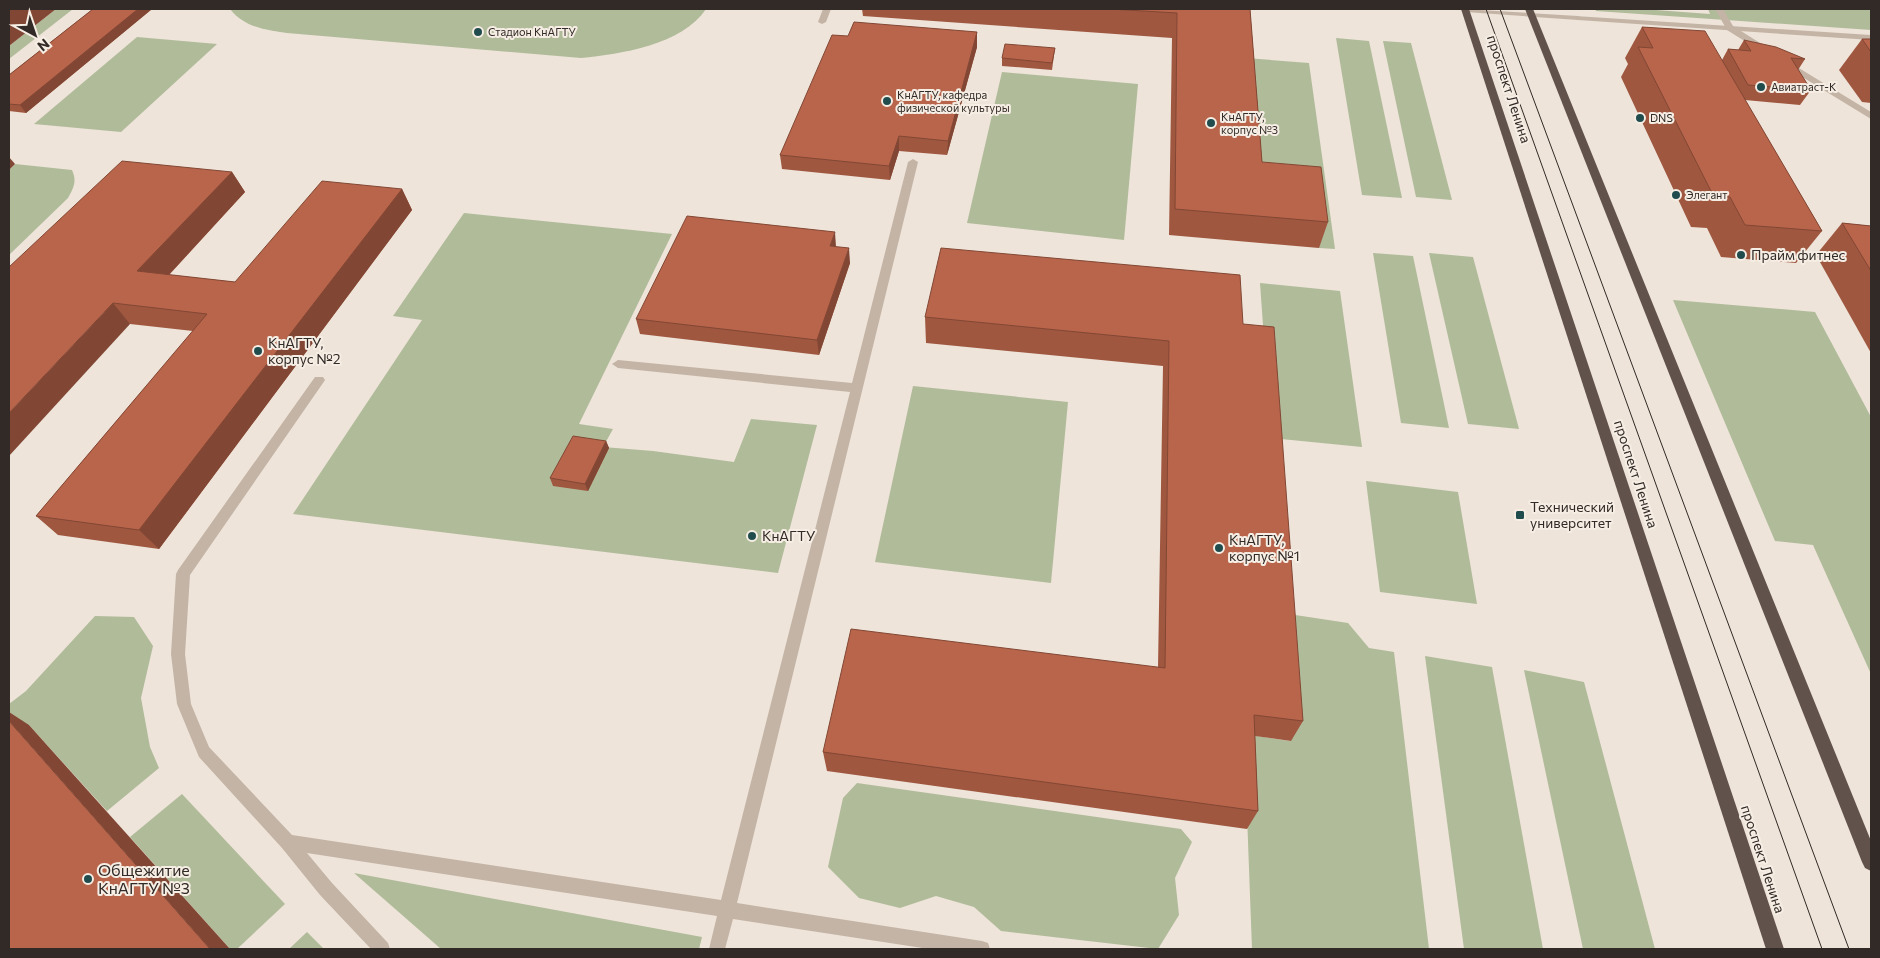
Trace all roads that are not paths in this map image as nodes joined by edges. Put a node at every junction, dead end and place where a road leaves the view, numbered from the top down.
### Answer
1 (827, 9) edge
2 (1466, 9) edge
3 (1719, 9) edge
4 (1530, 12) edge
5 (822, 22) dead end
6 (1730, 28) junction
7 (1871, 38) edge
8 (1871, 116) edge
9 (913, 162) dead end
10 (618, 364) dead end
11 (319, 380) dead end
12 (857, 388) junction
13 (288, 842) junction
14 (1871, 862) edge
15 (727, 910) junction
16 (382, 949) edge
17 (717, 949) edge
18 (982, 949) edge
19 (1775, 949) edge

1 - 5 street
2 - 4 street
2 - 19 highway, проспект Ленина
3 - 6 street
4 - 6 street
4 - 14 highway
6 - 7 street
6 - 8 street
9 - 12 street
10 - 12 street
11 - 13 street
12 - 15 street
13 - 15 street
13 - 16 street
15 - 17 street
15 - 18 street

